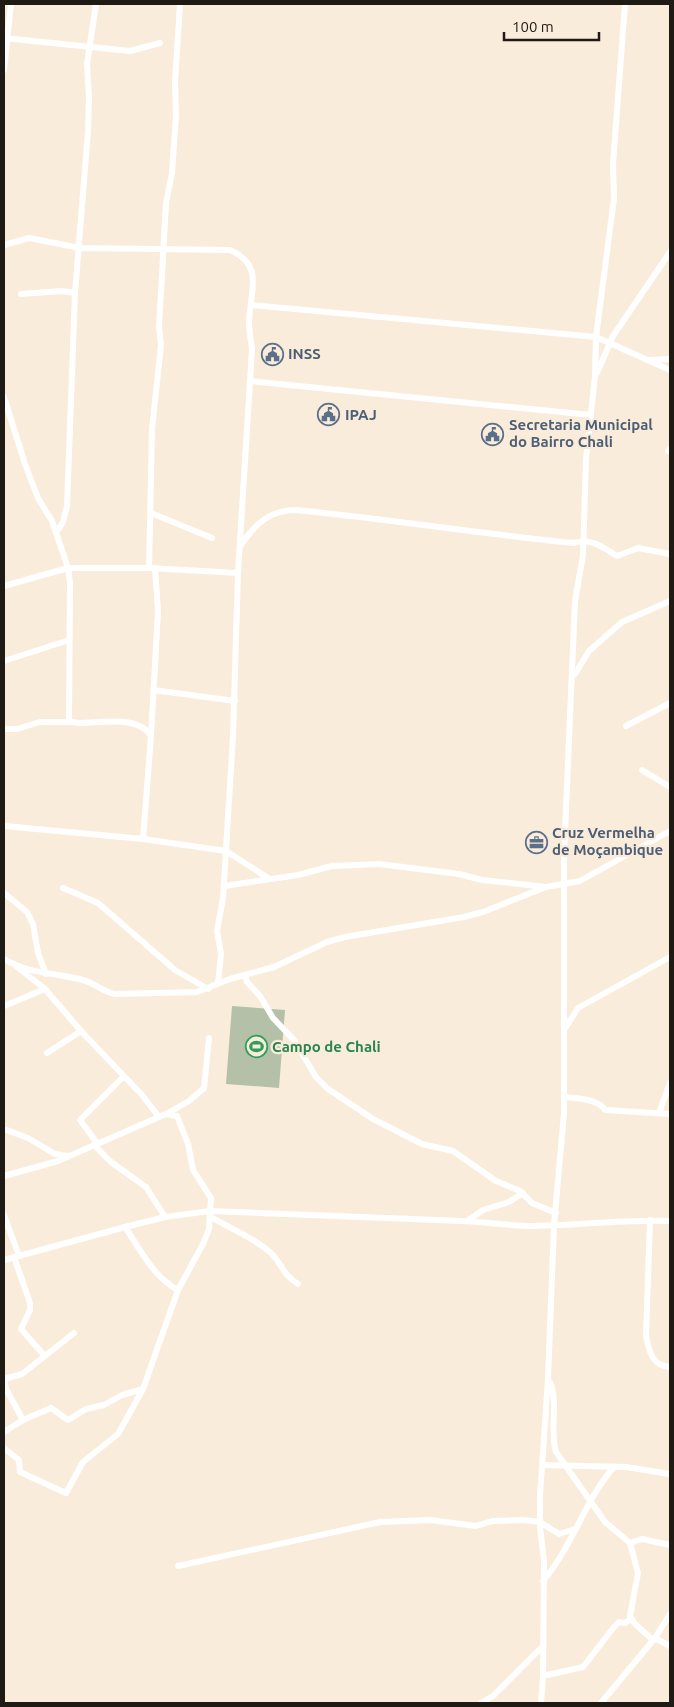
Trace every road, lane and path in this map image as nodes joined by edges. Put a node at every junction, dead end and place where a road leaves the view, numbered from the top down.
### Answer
1 (11, 4) edge
2 (96, 4) edge
3 (180, 4) edge
4 (625, 4) edge
5 (5, 38) edge
6 (160, 43) dead end
7 (89, 47) junction
8 (4, 70) edge
9 (4, 245) edge
10 (80, 248) junction
11 (164, 250) junction
12 (670, 252) edge
13 (76, 293) junction
14 (21, 294) dead end
15 (250, 305) junction
16 (596, 338) junction
17 (610, 343) junction
18 (670, 359) edge
19 (644, 360) junction
20 (670, 370) edge
21 (595, 376) junction
22 (250, 381) junction
23 (4, 397) edge
24 (591, 415) junction
25 (151, 513) junction
26 (56, 533) junction
27 (212, 538) dead end
28 (583, 540) junction
29 (240, 546) junction
30 (670, 554) edge
31 (63, 556) junction
32 (68, 568) junction
33 (152, 568) junction
34 (55, 572) junction
35 (238, 573) junction
36 (4, 586) edge
37 (670, 601) edge
38 (69, 640) junction
39 (4, 661) edge
40 (573, 682) junction
41 (153, 690) junction
42 (234, 701) junction
43 (670, 703) edge
44 (72, 722) junction
45 (626, 726) dead end
46 (4, 729) edge
47 (151, 736) junction
48 (642, 770) dead end
49 (670, 787) edge
50 (4, 826) edge
51 (670, 831) edge
52 (143, 839) junction
53 (226, 851) junction
54 (270, 878) junction
55 (563, 884) junction
56 (224, 886) junction
57 (546, 887) junction
58 (63, 888) dead end
59 (4, 893) edge
60 (670, 957) edge
61 (4, 959) edge
62 (16, 966) junction
63 (46, 974) junction
64 (245, 975) junction
65 (218, 983) junction
66 (45, 989) junction
67 (208, 989) junction
68 (4, 1006) edge
69 (565, 1029) junction
70 (81, 1031) junction
71 (209, 1038) dead end
72 (47, 1053) dead end
73 (124, 1076) junction
74 (670, 1083) edge
75 (564, 1097) junction
76 (659, 1113) junction
77 (166, 1114) junction
78 (670, 1114) edge
79 (159, 1117) junction
80 (4, 1129) edge
81 (96, 1144) junction
82 (68, 1156) junction
83 (4, 1176) edge
84 (523, 1193) junction
85 (556, 1213) junction
86 (211, 1214) junction
87 (4, 1215) edge
88 (165, 1218) junction
89 (650, 1220) junction
90 (467, 1221) junction
91 (670, 1221) edge
92 (554, 1225) junction
93 (125, 1227) junction
94 (16, 1257) junction
95 (4, 1260) edge
96 (298, 1284) dead end
97 (178, 1290) junction
98 (74, 1333) dead end
99 (44, 1356) junction
100 (670, 1367) edge
101 (4, 1379) edge
102 (548, 1379) junction
103 (143, 1389) junction
104 (23, 1420) junction
105 (4, 1432) edge
106 (4, 1448) edge
107 (542, 1465) junction
108 (565, 1465) junction
109 (613, 1468) junction
110 (670, 1474) edge
111 (590, 1503) junction
112 (540, 1522) junction
113 (575, 1530) junction
114 (630, 1543) junction
115 (670, 1545) edge
116 (178, 1566) dead end
117 (543, 1581) junction
118 (670, 1614) edge
119 (631, 1620) junction
120 (654, 1639) junction
121 (542, 1646) junction
122 (670, 1646) edge
123 (543, 1676) junction
124 (481, 1703) edge
125 (540, 1703) edge
126 (601, 1703) edge

1 - 5 street
2 - 7 street
3 - 11 street
4 - 16 street
5 - 7 street
5 - 8 street
6 - 7 street
7 - 10 street
9 - 10 street
10 - 11 street
10 - 13 street
11 - 15 street
11 - 25 street
12 - 17 street
13 - 14 street
13 - 26 street
15 - 16 street
15 - 22 street
16 - 17 street
16 - 21 street
17 - 19 street
17 - 21 street
18 - 19 street
19 - 20 street
21 - 24 street
22 - 24 street
22 - 29 street
23 - 26 street
24 - 28 street
25 - 27 street
25 - 33 street
26 - 31 street
28 - 29 street
28 - 30 street
28 - 40 street
29 - 35 street
31 - 32 street
31 - 34 street
32 - 33 street
32 - 34 street
32 - 38 street
33 - 35 street
33 - 41 street
34 - 36 street
35 - 42 street
37 - 40 street
38 - 39 street
38 - 44 street
40 - 55 street
41 - 42 street
41 - 47 street
42 - 53 street
43 - 45 street
44 - 46 street
44 - 47 street
47 - 52 street
48 - 49 street
50 - 52 street
51 - 55 street
52 - 53 street
53 - 54 street
53 - 56 street
54 - 56 street
54 - 57 street
55 - 57 street
55 - 69 street
56 - 65 street
57 - 64 street
58 - 67 street
59 - 63 street
60 - 69 street
61 - 62 street
62 - 63 street
62 - 66 street
63 - 67 street
64 - 65 street
64 - 84 street
65 - 67 street
66 - 68 street
66 - 70 street
69 - 75 street
70 - 72 street
70 - 73 street
71 - 77 street
73 - 79 street
73 - 81 street
74 - 76 street
75 - 76 street
75 - 85 street
76 - 78 street
77 - 79 street
77 - 86 street
79 - 81 street
80 - 82 street
81 - 82 street
81 - 88 street
82 - 83 street
84 - 85 street
84 - 90 street
85 - 92 street
86 - 88 street
86 - 90 street
86 - 96 street
86 - 97 street
87 - 94 street
88 - 93 street
89 - 91 street
89 - 92 street
89 - 100 street
90 - 92 street
92 - 102 street
93 - 94 street
93 - 97 street
94 - 95 street
94 - 99 street
97 - 103 street
98 - 99 street
99 - 101 street
101 - 104 street
102 - 107 street
102 - 108 street
103 - 104 street
103 - 106 street
104 - 105 street
107 - 108 street
107 - 112 street
108 - 109 street
108 - 111 street
109 - 110 street
109 - 111 street
111 - 113 street
111 - 114 street
112 - 113 street
112 - 116 street
112 - 117 street
113 - 117 street
114 - 115 street
114 - 119 street
117 - 121 street
118 - 120 street
119 - 120 street
119 - 123 street
120 - 122 street
120 - 126 street
121 - 123 street
121 - 124 street
123 - 125 street

